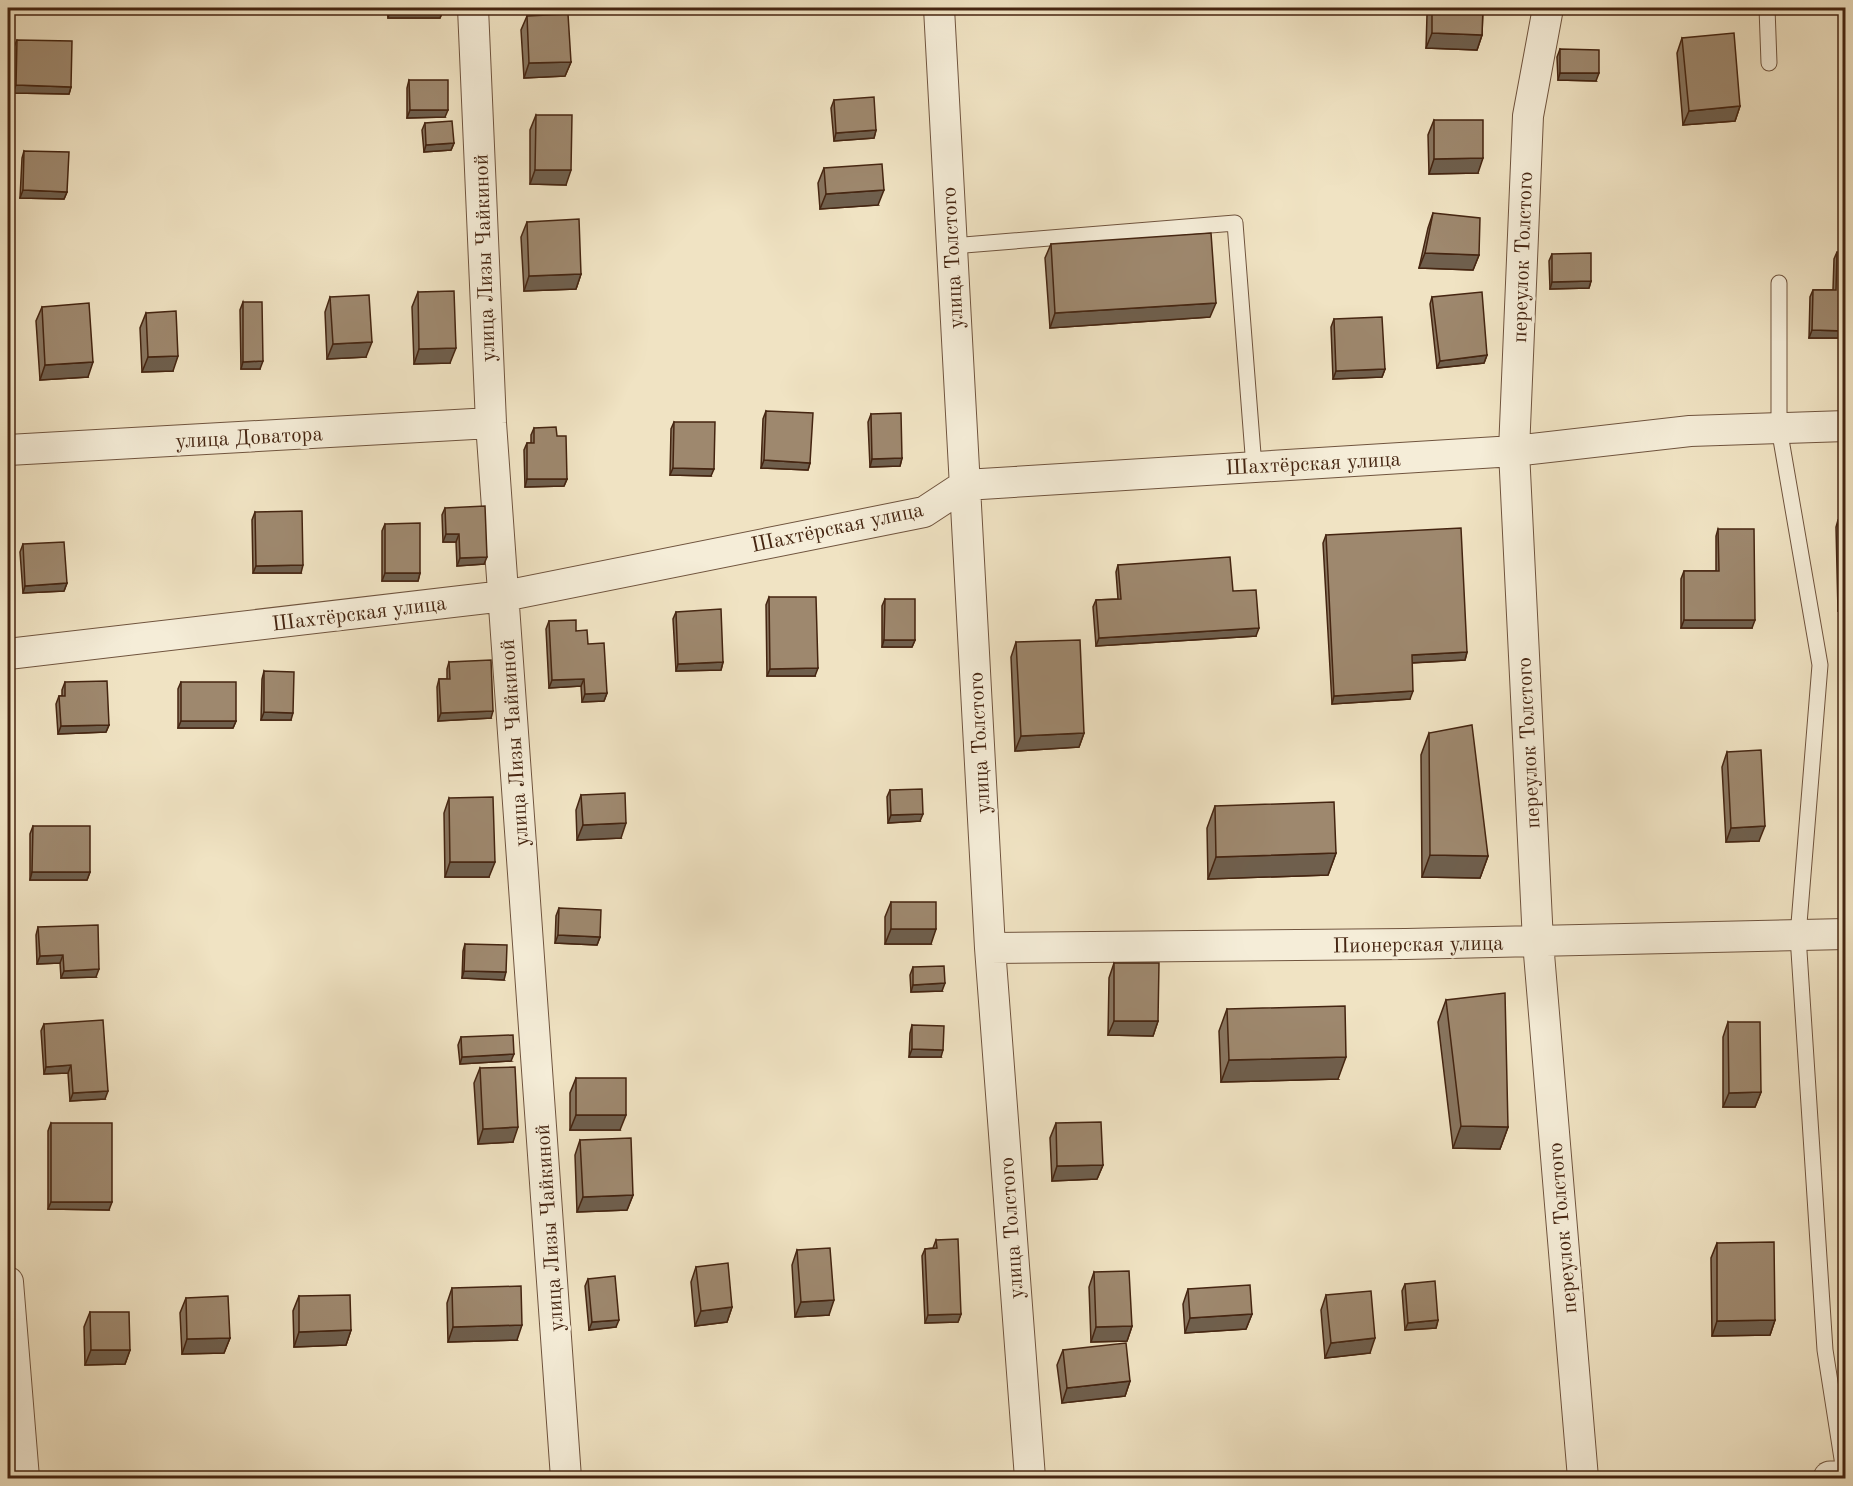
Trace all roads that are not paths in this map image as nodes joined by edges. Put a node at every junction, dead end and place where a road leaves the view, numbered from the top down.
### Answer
1 (473, 8) edge
2 (939, 8) edge
3 (1548, 8) edge
4 (1767, 8) edge
5 (1769, 63) dead end
6 (952, 246) junction
7 (1779, 283) dead end
8 (491, 423) junction
9 (1845, 426) edge
10 (1779, 428) junction
11 (8, 450) edge
12 (1514, 452) junction
13 (1254, 466) junction
14 (965, 485) junction
15 (504, 596) junction
16 (8, 654) edge
17 (1845, 934) edge
18 (1798, 936) junction
19 (1538, 942) junction
20 (990, 948) junction
21 (8, 1282) edge
22 (1845, 1478) edge
23 (24, 1479) edge
24 (566, 1479) edge
25 (1030, 1479) edge
26 (1583, 1479) edge
27 (1830, 1479) edge

1 - 8 street, улица Лизы Чайкиной
2 - 6 street, улица Толстого
3 - 12 street, переулок Толстого
4 - 5 lane
6 - 13 lane
6 - 14 street, улица Толстого
7 - 10 lane
8 - 11 street, улица Доватора
8 - 15 street, улица Лизы Чайкиной
9 - 10 street, Шахтёрская улица
10 - 12 street, Шахтёрская улица
10 - 18 lane
12 - 13 street, Шахтёрская улица
12 - 19 street, переулок Толстого
13 - 14 street, Шахтёрская улица
14 - 15 street, Шахтёрская улица
14 - 20 street, улица Толстого
15 - 16 street, Шахтёрская улица
15 - 24 street, улица Лизы Чайкиной
17 - 18 street, Пионерская улица
18 - 19 street, Пионерская улица
18 - 22 lane
19 - 20 street, Пионерская улица
19 - 26 street, переулок Толстого
20 - 25 street, улица Толстого
21 - 23 street
22 - 27 street

